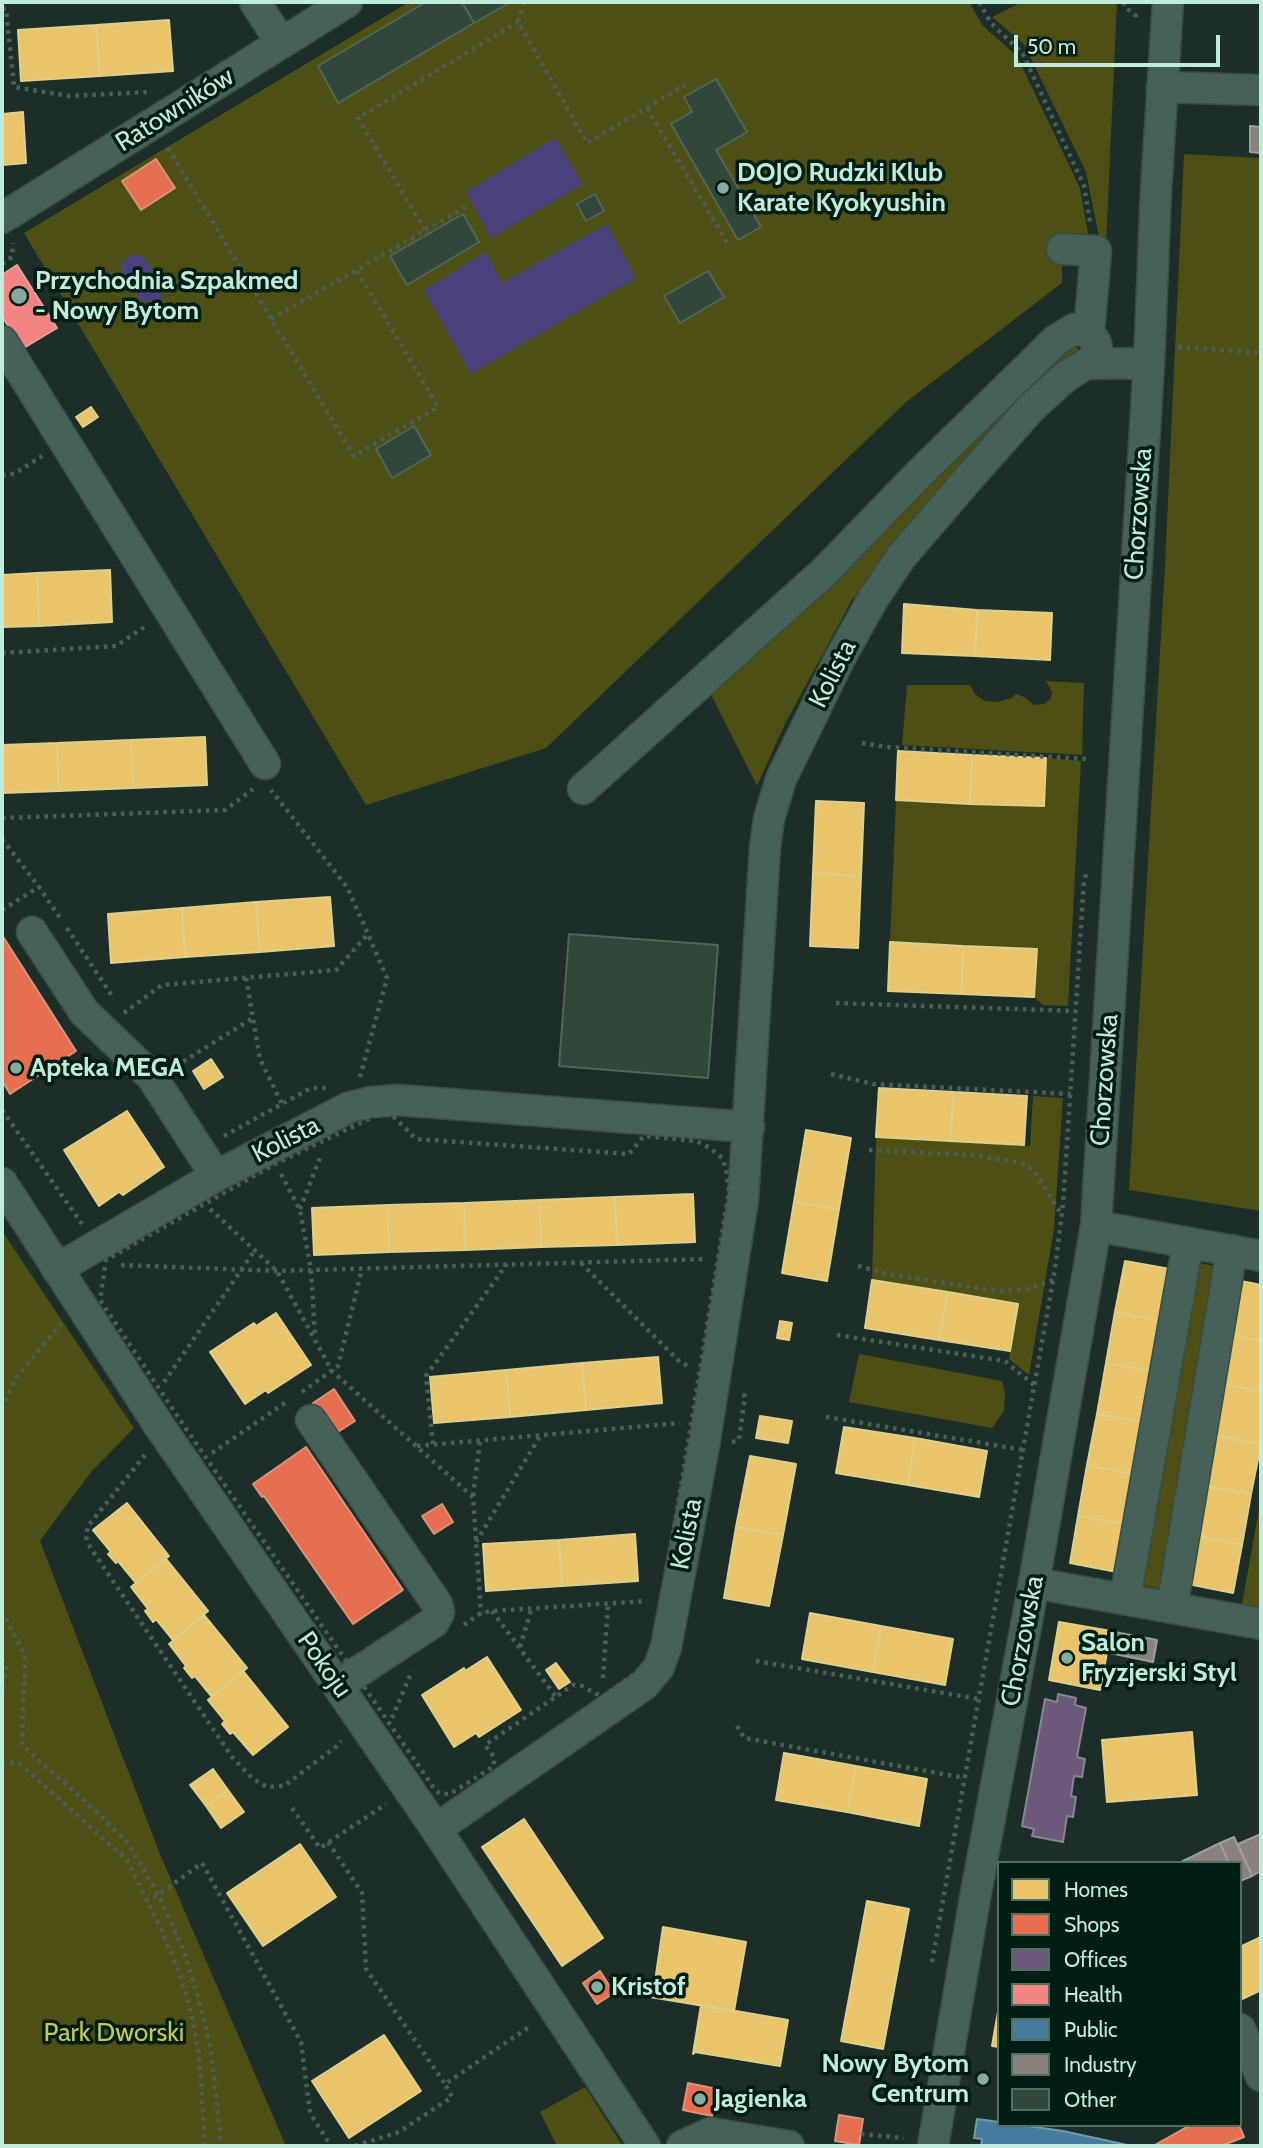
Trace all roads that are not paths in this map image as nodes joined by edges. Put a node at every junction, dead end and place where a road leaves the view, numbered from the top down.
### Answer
1 (255, 2) edge
2 (347, 2) edge
3 (1168, 2) edge
4 (281, 43) junction
5 (1162, 87) junction
6 (1261, 90) edge
7 (8, 224) edge
8 (1062, 249) dead end
9 (1089, 332) junction
10 (2, 341) edge
11 (1099, 363) junction
12 (1149, 363) junction
13 (261, 778) road end
14 (583, 789) dead end
15 (32, 932) dead end
16 (749, 1127) junction
17 (216, 1176) junction
18 (4, 1192) edge
19 (1096, 1226) junction
20 (1188, 1242) junction
21 (1232, 1250) junction
22 (1261, 1256) edge
23 (57, 1269) junction
24 (311, 1420) dead end
25 (1034, 1583) junction
26 (1125, 1599) junction
27 (1172, 1608) junction
28 (1261, 1624) edge
29 (346, 1680) junction
30 (436, 1829) junction
31 (1261, 2017) edge
32 (1242, 2027) edge
33 (1242, 2033) edge
34 (1261, 2076) edge
35 (645, 2146) edge
36 (682, 2146) edge
37 (789, 2146) edge
38 (933, 2146) edge

1 - 4 street
2 - 4 street, Ratowników
3 - 5 street, Chorzowska
4 - 7 street, Ratowników
5 - 6 street
5 - 12 street, Chorzowska
8 - 9 street
9 - 11 street
9 - 14 street
10 - 13 street
11 - 12 street, Kolista
11 - 16 street, Kolista
12 - 19 street, Chorzowska
15 - 17 street
16 - 17 street, Kolista
16 - 30 street, Kolista
17 - 23 street, Kolista
18 - 23 street, Pokoju
19 - 20 street
19 - 25 street, Chorzowska
20 - 21 street
20 - 26 street
21 - 22 street
21 - 27 street
23 - 29 street, Pokoju
24 - 29 street
25 - 26 street
25 - 38 street, Chorzowska
26 - 27 street
27 - 28 street
29 - 30 street, Pokoju
30 - 35 street, Pokoju
31 - 32 street
33 - 34 street
36 - 37 street

